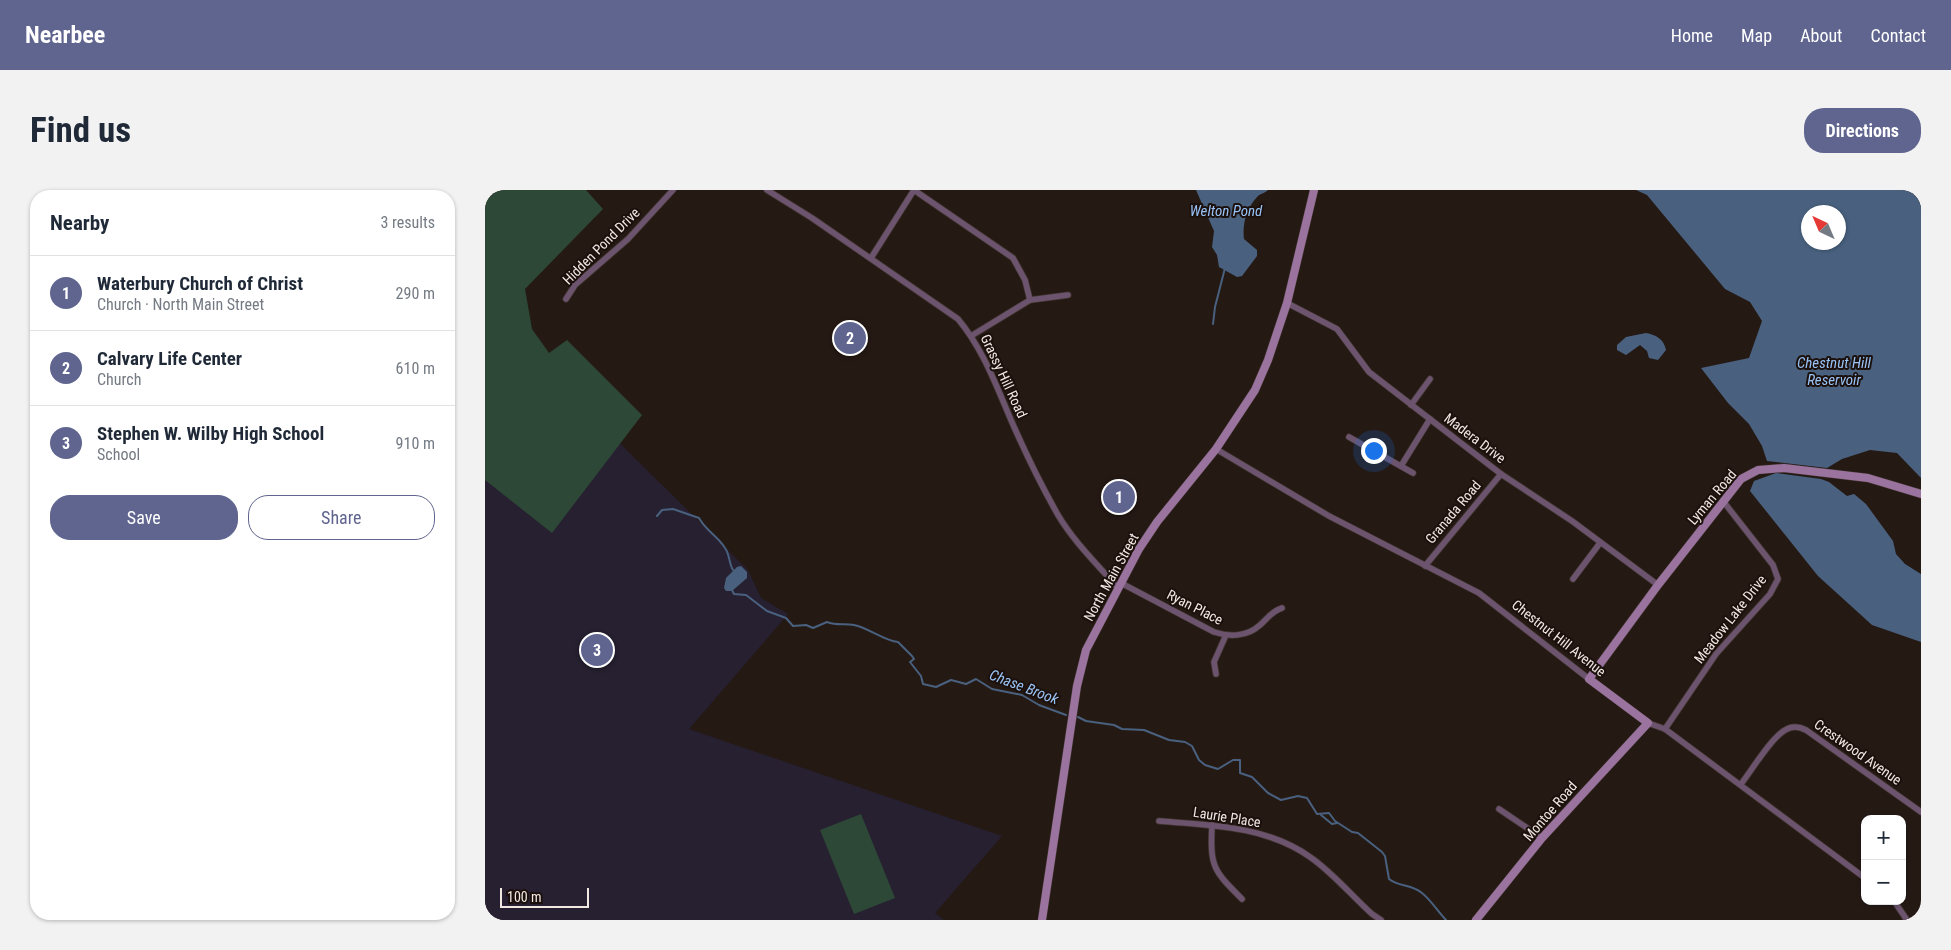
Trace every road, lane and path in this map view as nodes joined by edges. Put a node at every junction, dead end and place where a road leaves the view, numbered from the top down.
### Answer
1 (673, 190) edge
2 (767, 190) edge
3 (914, 190) edge
4 (1314, 190) edge
5 (871, 258) junction
6 (1068, 295) dead end
7 (566, 299) dead end
8 (1030, 300) junction
9 (1287, 303) junction
10 (971, 336) junction
11 (1430, 379) dead end
12 (1411, 405) junction
13 (1430, 419) junction
14 (1349, 437) dead end
15 (1217, 449) junction
16 (1401, 466) junction
17 (1413, 473) dead end
18 (1501, 474) junction
19 (1921, 494) edge
20 (1723, 501) junction
21 (1600, 543) junction
22 (1425, 566) junction
23 (1573, 579) dead end
24 (1120, 585) junction
25 (1658, 585) junction
26 (1282, 608) dead end
27 (1226, 635) junction
28 (1216, 674) dead end
29 (1589, 679) junction
30 (1648, 724) junction
31 (1665, 729) junction
32 (1741, 784) junction
33 (1499, 809) dead end
34 (1921, 812) edge
35 (1159, 821) dead end
36 (1212, 825) junction
37 (1543, 838) junction
38 (1861, 875) edge
39 (1242, 899) dead end
40 (1897, 905) edge
41 (1042, 920) edge
42 (1381, 920) edge
43 (1476, 920) edge
44 (1907, 920) edge

1 - 7 street, Hidden Pond Drive
2 - 5 street, Grassy Hill Road
3 - 5 street
3 - 8 street
4 - 9 main road, North Main Street
5 - 10 street, Grassy Hill Road
6 - 8 street
8 - 10 street
9 - 12 street, Madera Drive
9 - 15 main road, North Main Street
10 - 24 street, Grassy Hill Road
11 - 12 street
12 - 13 street, Madera Drive
13 - 16 street
13 - 18 street, Madera Drive
14 - 16 street
15 - 22 street, Chestnut Hill Avenue
15 - 24 main road, North Main Street
16 - 17 street
18 - 21 street, Madera Drive
18 - 22 street, Granada Road
19 - 20 main road, Lyman Road
20 - 25 main road, Lyman Road
20 - 31 street, Meadow Lake Drive
21 - 23 street
21 - 25 street, Madera Drive
22 - 29 street, Chestnut Hill Avenue
24 - 27 street, Ryan Place
24 - 41 main road, North Main Street
25 - 29 main road, Lyman Road
26 - 27 street, Ryan Place
27 - 28 street
29 - 30 main road, Chestnut Hill Avenue
30 - 31 street, Chestnut Hill Avenue
30 - 37 main road, Montoe Road
31 - 32 street, Chestnut Hill Avenue
32 - 34 street, Crestwood Avenue
32 - 38 street, Chestnut Hill Avenue
33 - 37 street
35 - 36 street, Laurie Place
36 - 39 street
36 - 42 street, Laurie Place
37 - 43 main road, Montoe Road
40 - 44 street

